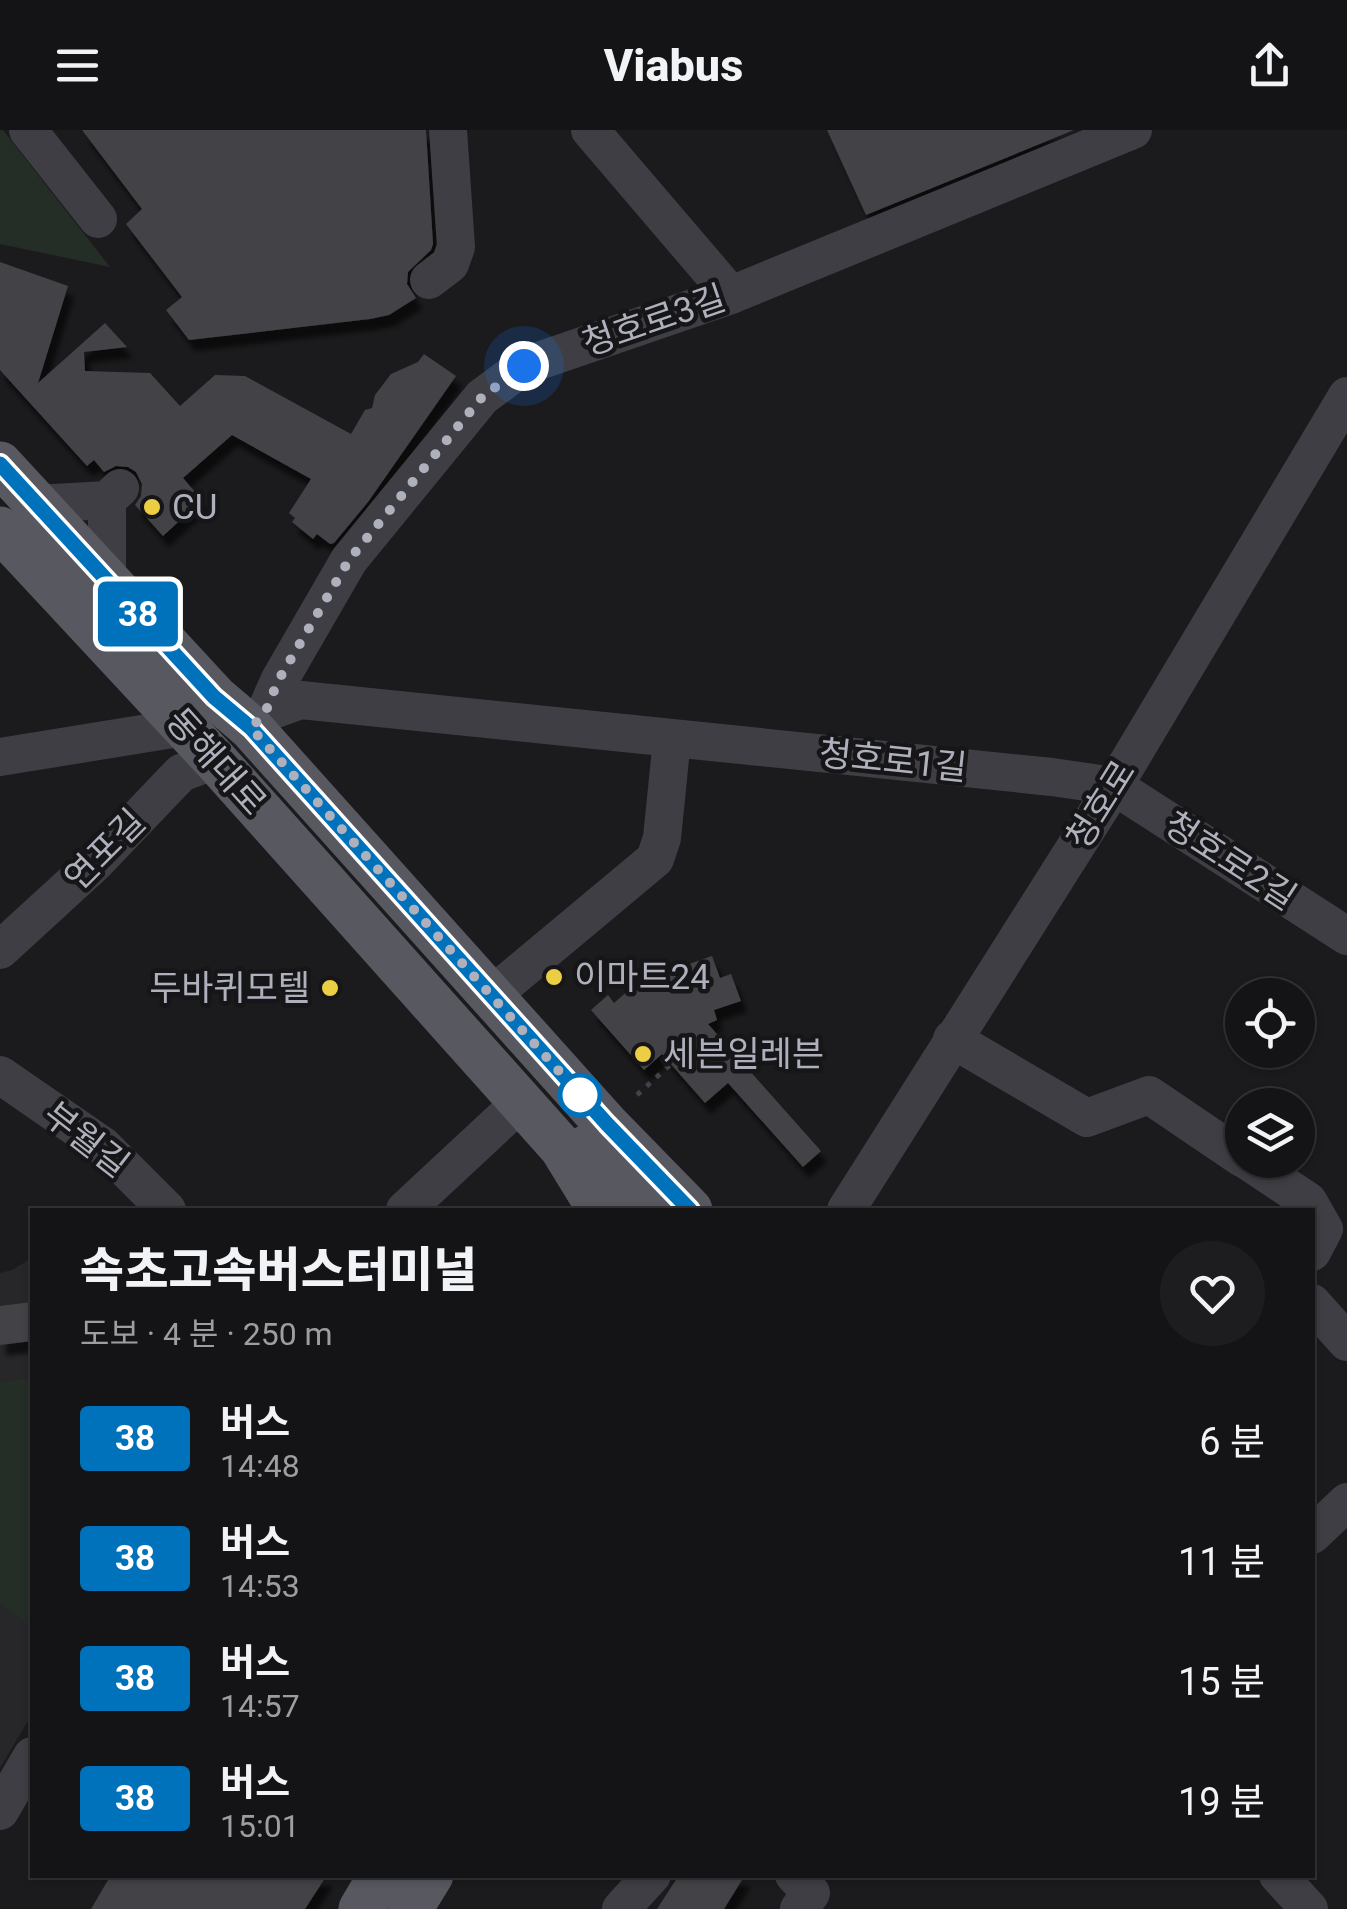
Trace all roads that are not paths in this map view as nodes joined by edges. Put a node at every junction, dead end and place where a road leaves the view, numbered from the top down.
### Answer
1 (28, 130) edge
2 (448, 130) edge
3 (590, 130) edge
4 (1133, 130) edge
5 (98, 219) dead end
6 (429, 280) dead end
7 (730, 295) junction
8 (1347, 396) edge
9 (0, 464) edge
10 (36, 504) junction
11 (0, 529) edge
12 (107, 581) junction
13 (258, 721) junction
14 (672, 739) junction
15 (200, 744) junction
16 (0, 757) edge
17 (1114, 786) junction
18 (1347, 936) edge
19 (0, 950) edge
20 (491, 996) junction
21 (429, 999) junction
22 (952, 1039) junction
23 (0, 1075) edge
24 (520, 1102) junction
25 (1225, 1146) edge
26 (1273, 1178) edge
27 (165, 1208) edge
28 (407, 1208) edge
29 (599, 1208) edge
30 (642, 1208) edge
31 (688, 1208) edge
32 (847, 1208) edge
33 (1312, 1208) edge
34 (1315, 1213) edge
35 (1315, 1246) edge
36 (1315, 1306) edge
37 (1347, 1342) edge
38 (1347, 1502) edge
39 (1315, 1532) edge
40 (30, 1759) edge
41 (0, 1811) edge
42 (419, 1878) edge
43 (649, 1878) edge
44 (797, 1878) edge
45 (1281, 1878) edge
46 (380, 1889) edge
47 (621, 1909) edge
48 (799, 1909) edge
49 (1309, 1909) edge

1 - 5 street
2 - 6 street
3 - 7 street
4 - 7 street, 청호로3길
7 - 13 street, 청호로3길
8 - 17 street, 청호로
9 - 10 main road, 동해대로
10 - 12 main road, 동해대로
10 - 12 street
11 - 15 main road, 동해대로
12 - 13 main road, 동해대로
13 - 14 street, 청호로1길
13 - 15 main road
13 - 20 main road, 동해대로
14 - 17 street, 청호로1길
14 - 20 street
15 - 16 street
15 - 19 street, 연포길
15 - 21 main road, 동해대로
17 - 18 street, 청호로2길
17 - 22 street, 청호로
20 - 31 main road, 동해대로
21 - 24 main road, 동해대로
21 - 30 main road, 동해대로
22 - 25 street
22 - 32 street, 청호로
23 - 27 street, 부월길
24 - 28 street
24 - 29 main road, 동해대로
26 - 33 street
34 - 35 street
36 - 37 street
38 - 39 street
40 - 41 street
42 - 46 main road
43 - 47 street
44 - 48 street
45 - 49 street

